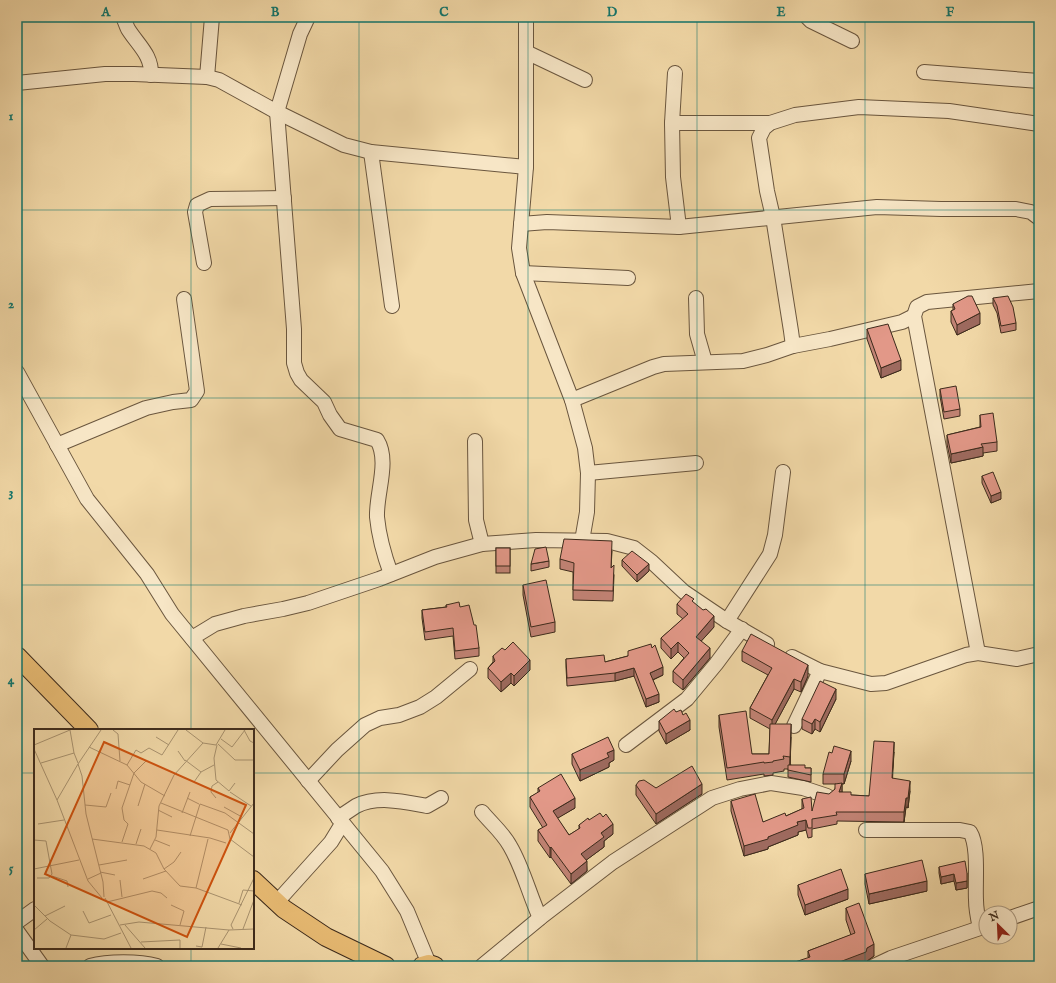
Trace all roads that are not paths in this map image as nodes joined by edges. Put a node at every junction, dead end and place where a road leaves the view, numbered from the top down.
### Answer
1 (123, 17) edge
2 (212, 17) edge
3 (308, 17) edge
4 (526, 17) edge
5 (807, 17) edge
6 (852, 41) dead end
7 (526, 52) junction
8 (924, 72) dead end
9 (675, 73) dead end
10 (152, 75) junction
11 (207, 77) junction
12 (585, 80) dead end
13 (1039, 82) edge
14 (17, 83) edge
15 (277, 112) junction
16 (672, 123) junction
17 (770, 123) junction
18 (1039, 124) edge
19 (371, 152) junction
20 (526, 167) junction
21 (284, 198) junction
22 (773, 217) junction
23 (1039, 217) edge
24 (521, 224) junction
25 (679, 227) junction
26 (204, 263) dead end
27 (523, 272) junction
28 (628, 278) dead end
29 (1039, 291) edge
30 (696, 298) dead end
31 (184, 299) dead end
32 (392, 306) dead end
33 (914, 316) junction
34 (793, 346) junction
35 (705, 362) junction
36 (17, 372) edge
37 (572, 400) junction
38 (474, 441) dead end
39 (57, 445) junction
40 (696, 463) dead end
41 (783, 472) dead end
42 (588, 473) junction
43 (582, 541) junction
44 (482, 544) junction
45 (391, 574) junction
46 (727, 621) junction
47 (742, 629) junction
48 (192, 638) junction
49 (978, 653) junction
50 (1039, 654) edge
51 (17, 656) edge
52 (470, 669) dead end
53 (820, 672) junction
54 (794, 726) dead end
55 (88, 729) edge
56 (626, 745) dead end
57 (308, 781) junction
58 (827, 796) edge
59 (441, 798) dead end
60 (482, 812) dead end
61 (340, 821) junction
62 (866, 830) dead end
63 (254, 881) edge
64 (277, 902) junction
65 (978, 908) edge
66 (1039, 908) edge
67 (34, 910) edge
68 (1018, 915) edge
69 (540, 918) junction
70 (17, 922) edge
71 (978, 929) edge
72 (17, 931) edge
73 (429, 965) edge
74 (42, 966) edge
75 (90, 966) edge
76 (157, 966) edge
77 (386, 966) edge
78 (482, 966) edge
79 (874, 966) edge

1 - 10 street
2 - 11 street
3 - 15 street
4 - 7 street
5 - 6 street
7 - 12 street
7 - 20 street
8 - 13 street
9 - 16 street
10 - 11 street
10 - 14 street
11 - 15 street
15 - 19 street
15 - 21 street
16 - 17 street
16 - 25 street
17 - 18 street
17 - 22 street
19 - 20 street
19 - 32 street
20 - 24 street
21 - 26 street
21 - 45 street
22 - 23 street
22 - 25 street
22 - 34 street
24 - 25 street
24 - 27 street
27 - 28 street
27 - 37 street
29 - 33 street
30 - 35 street
31 - 39 street
33 - 34 street
33 - 49 street
34 - 35 street
35 - 37 street
36 - 39 street
37 - 42 street
38 - 44 street
39 - 48 street
40 - 42 street
41 - 46 street
42 - 43 street
43 - 44 street
43 - 46 street
44 - 45 street
45 - 48 street
46 - 47 street
47 - 53 street
47 - 56 street
48 - 57 street
49 - 50 street
49 - 53 street
51 - 55 main road
52 - 57 street
53 - 54 street
57 - 61 street
58 - 69 street
59 - 61 street
60 - 69 street
61 - 64 street
61 - 73 street
62 - 65 street
63 - 64 main road
64 - 77 main road
66 - 68 street
67 - 70 street
69 - 78 street
71 - 79 street
72 - 74 street
75 - 76 street

